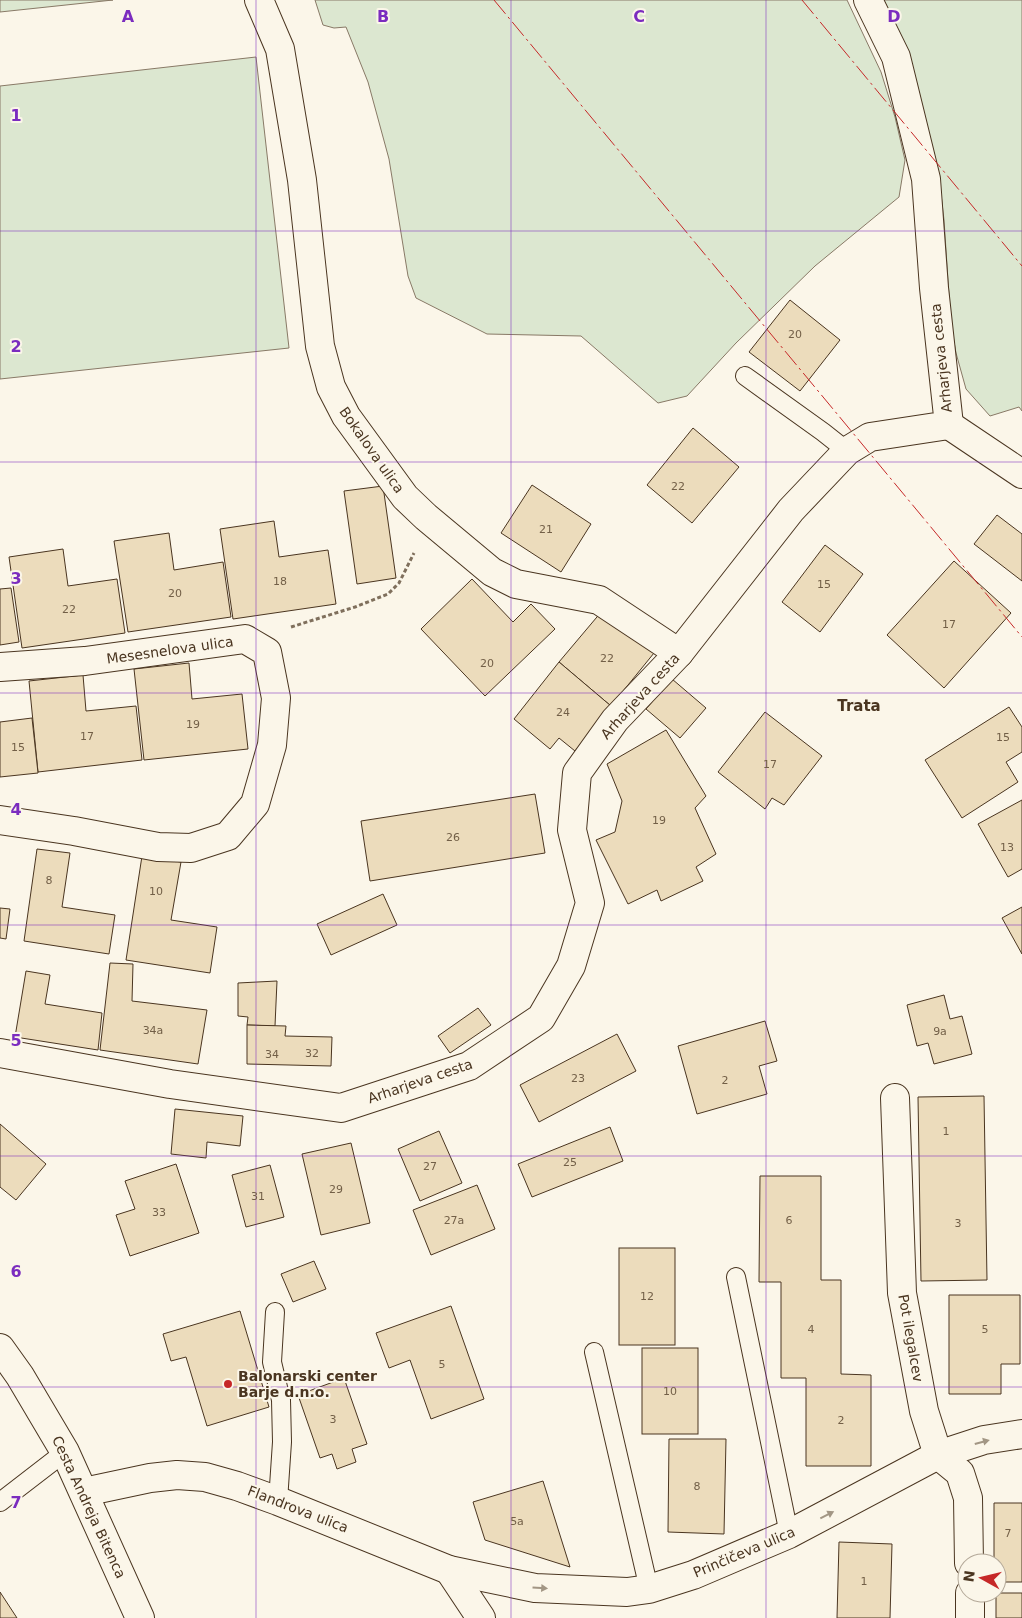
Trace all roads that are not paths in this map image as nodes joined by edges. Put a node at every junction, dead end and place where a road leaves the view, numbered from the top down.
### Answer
1 (259, 0) edge
2 (868, 0) edge
3 (745, 376) dead end
4 (949, 425) junction
5 (847, 452) junction
6 (1022, 474) edge
7 (679, 653) junction
8 (0, 667) edge
9 (0, 820) edge
10 (0, 1053) edge
11 (895, 1098) dead end
12 (736, 1277) dead end
13 (275, 1312) dead end
14 (0, 1348) edge
15 (594, 1352) dead end
16 (1022, 1434) edge
17 (66, 1452) junction
18 (938, 1455) junction
19 (84, 1492) junction
20 (278, 1501) junction
21 (0, 1502) edge
22 (789, 1534) junction
23 (969, 1553) edge
24 (449, 1570) junction
25 (649, 1589) junction
26 (970, 1603) edge
27 (140, 1618) edge
28 (481, 1618) edge
29 (970, 1618) edge

1 - 7 street, Bokalova ulica
2 - 4 street, Arharjeva cesta
3 - 5 lane
4 - 5 street, Arharjeva cesta
4 - 6 street
5 - 7 street, Arharjeva cesta
7 - 10 street, Arharjeva cesta
8 - 9 street, Mesesnelova ulica
11 - 18 street, Pot ilegalcev
12 - 22 lane
13 - 20 lane
14 - 17 street, Cesta Andreja Bitenca
15 - 25 lane
18 -> 16 street, Prinčičeva ulica
17 - 19 street, Cesta Andreja Bitenca
17 - 21 lane
22 -> 18 street, Prinčičeva ulica
18 - 23 street
19 - 20 street, Flandrova ulica
19 - 27 street, Cesta Andreja Bitenca
20 - 24 street, Flandrova ulica
22 - 25 street, Prinčičeva ulica
24 -> 25 street, Prinčičeva ulica
24 - 28 street
26 - 29 street

